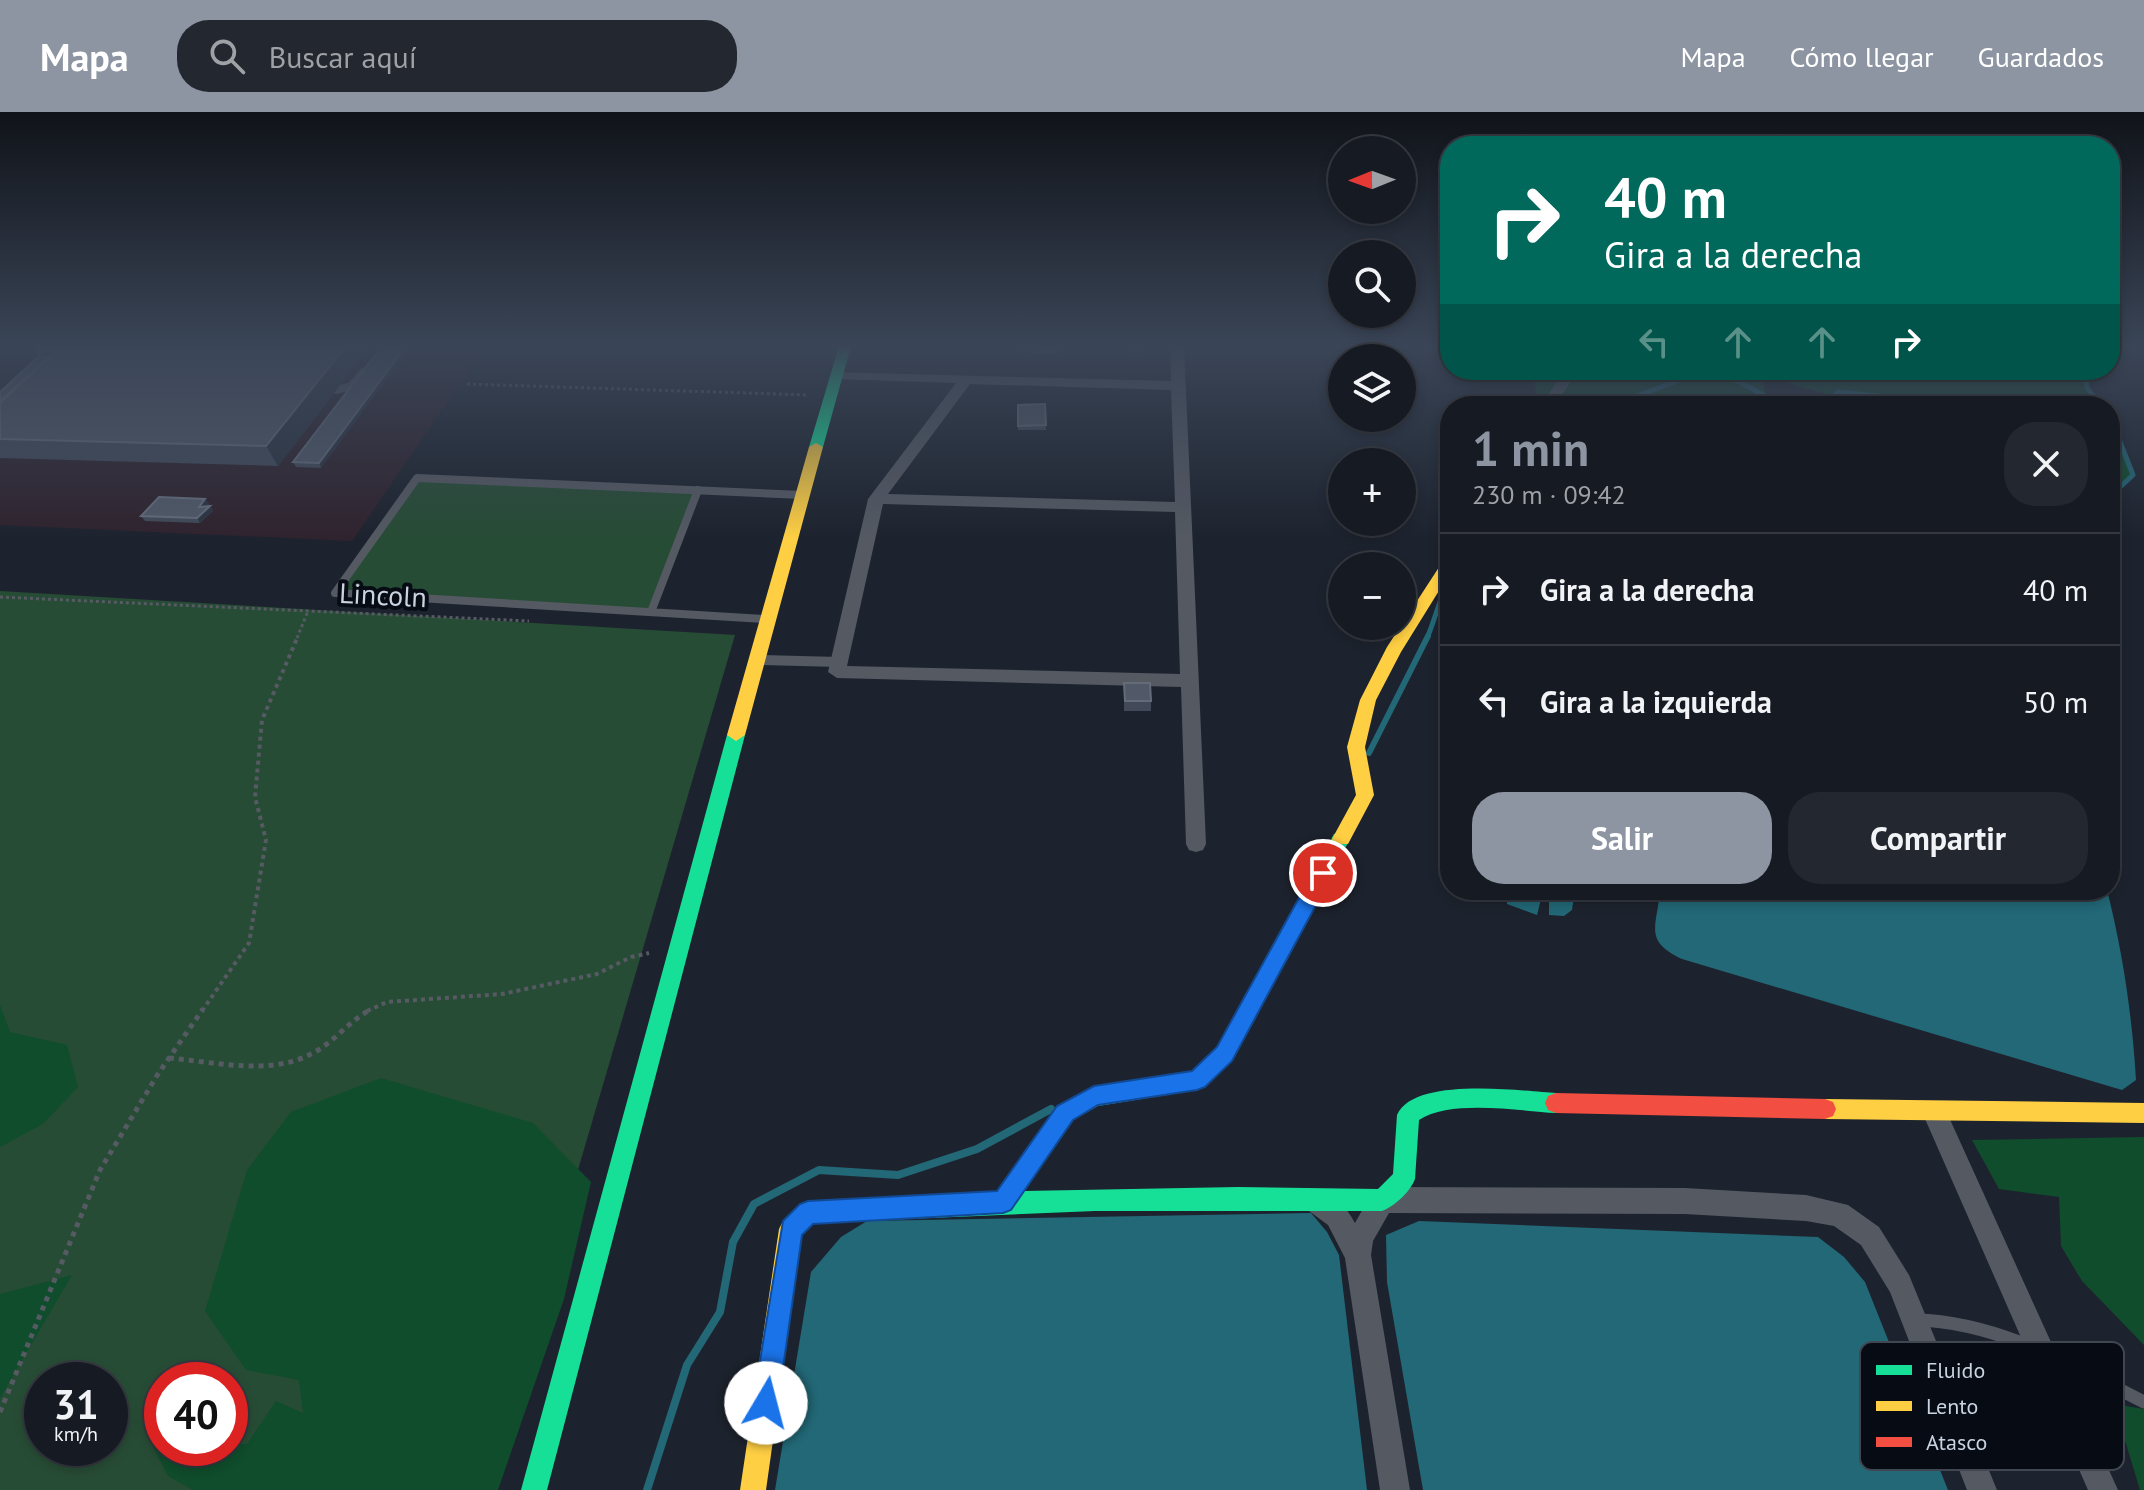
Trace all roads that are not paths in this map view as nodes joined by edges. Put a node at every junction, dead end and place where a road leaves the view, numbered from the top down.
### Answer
1 (827, 410) edge
2 (943, 410) edge
3 (1179, 410) edge
4 (698, 490) junction
5 (803, 495) junction
6 (876, 499) junction
7 (1183, 507) junction
8 (1440, 577) edge
9 (651, 612) junction
10 (767, 619) junction
11 (756, 660) junction
12 (839, 662) junction
13 (1190, 681) junction
14 (1196, 844) dead end
15 (1934, 1112) junction
16 (2144, 1113) edge
17 (1311, 1197) junction
18 (1382, 1200) junction
19 (1003, 1202) junction
20 (1358, 1255) junction
21 (1914, 1320) junction
22 (1923, 1342) edge
23 (2016, 1342) edge
24 (2036, 1342) edge
25 (2124, 1392) edge
26 (2144, 1402) edge
27 (1974, 1470) edge
28 (2094, 1470) edge
29 (534, 1490) edge
30 (753, 1490) edge
31 (1395, 1490) edge
32 (1982, 1490) edge
33 (2103, 1490) edge

1 - 5 street
2 - 6 street
3 - 7 street
4 - 5 lane
4 - 9 lane
4 - 9 lane
5 - 10 street
6 - 7 street
6 - 12 street
7 - 13 street
8 - 19 street
9 - 10 lane
10 - 11 street
11 - 12 lane
11 - 29 street
12 - 13 street
13 - 14 street
15 - 16 street
15 - 18 street
15 - 24 street
17 - 18 street
17 - 19 street
17 - 20 street
18 - 20 street
18 - 21 street
19 - 30 street
20 - 31 street
21 - 22 street
21 - 23 lane
25 - 26 lane
27 - 32 street
28 - 33 street

